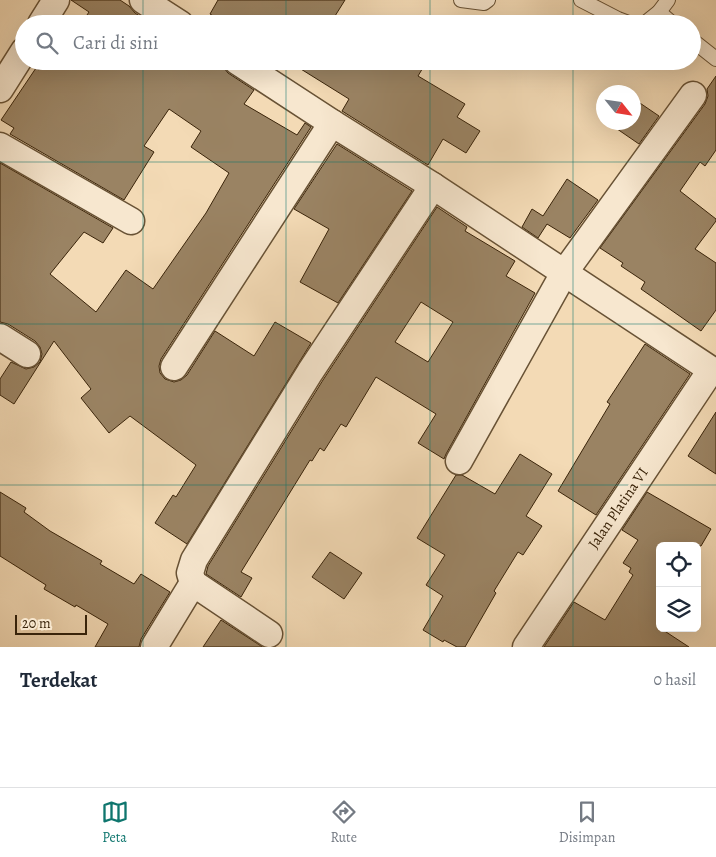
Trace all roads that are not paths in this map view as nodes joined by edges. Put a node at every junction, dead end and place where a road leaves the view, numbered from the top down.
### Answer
1 (143, 0) edge
2 (460, 0) edge
3 (488, 0) edge
4 (580, 0) edge
5 (668, 0) edge
6 (659, 12) junction
7 (166, 15) edge
8 (610, 15) edge
9 (655, 15) edge
10 (662, 15) edge
11 (701, 47) edge
12 (716, 59) edge
13 (15, 66) edge
14 (251, 70) edge
15 (0, 90) edge
16 (693, 95) dead end
17 (332, 123) junction
18 (0, 146) edge
19 (433, 186) junction
20 (131, 221) dead end
21 (564, 273) junction
22 (0, 337) edge
23 (27, 354) dead end
24 (174, 367) dead end
25 (713, 371) edge
26 (460, 461) dead end
27 (193, 583) junction
28 (269, 634) dead end
29 (154, 647) edge
30 (526, 647) edge

1 - 7 street
2 - 3 lane
4 - 8 lane
5 - 6 lane
6 - 9 lane
6 - 10 lane
11 - 12 lane
13 - 15 street
14 - 17 street
16 - 21 street
17 - 19 street
17 - 24 street
18 - 20 street
19 - 21 street
19 - 27 street
21 - 25 street
21 - 26 street
22 - 23 street
25 - 30 street, Jalan Platina VI
27 - 28 street
27 - 29 street

